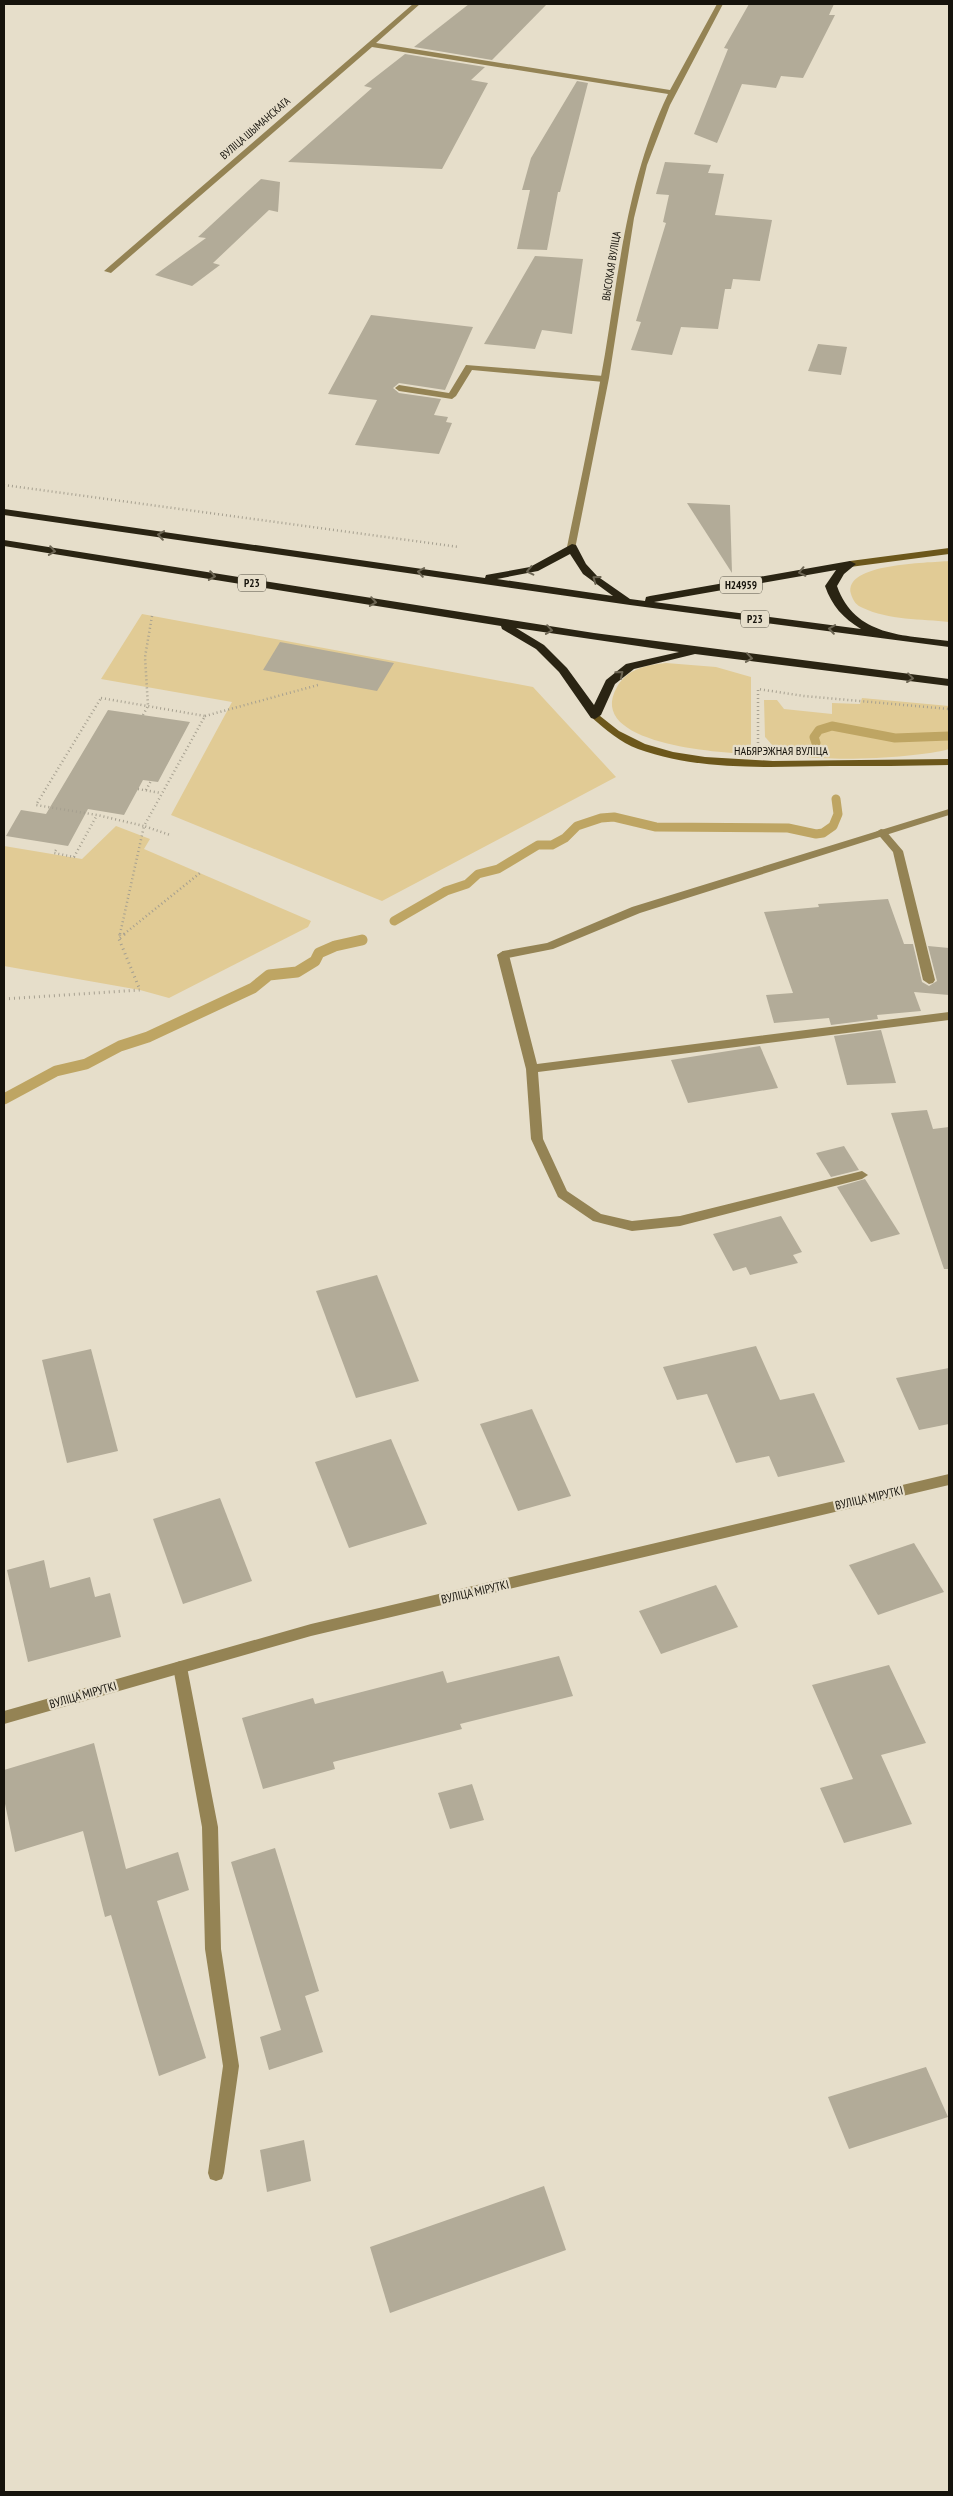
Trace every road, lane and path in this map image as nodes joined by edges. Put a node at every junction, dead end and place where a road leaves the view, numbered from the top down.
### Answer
1 (417, 4) edge
2 (720, 4) edge
3 (369, 44) junction
4 (674, 93) junction
5 (108, 271) dead end
6 (604, 379) junction
7 (399, 388) dead end
8 (4, 485) edge
9 (4, 512) edge
10 (4, 543) edge
11 (459, 547) dead end
12 (572, 547) junction
13 (949, 551) edge
14 (850, 564) junction
15 (469, 579) junction
16 (630, 602) junction
17 (152, 616) dead end
18 (501, 623) junction
19 (880, 636) junction
20 (949, 644) edge
21 (700, 650) junction
22 (949, 683) edge
23 (318, 685) dead end
24 (148, 706) junction
25 (949, 709) edge
26 (143, 715) dead end
27 (595, 715) junction
28 (205, 716) junction
29 (949, 762) edge
30 (758, 766) junction
31 (151, 781) dead end
32 (138, 789) dead end
33 (146, 790) junction
34 (161, 793) junction
35 (949, 812) edge
36 (97, 815) junction
37 (144, 826) junction
38 (881, 832) junction
39 (170, 835) dead end
40 (56, 850) dead end
41 (200, 873) dead end
42 (119, 939) junction
43 (929, 980) dead end
44 (4, 999) edge
45 (949, 1016) edge
46 (532, 1069) junction
47 (862, 1176) dead end
48 (949, 1479) edge
49 (180, 1667) junction
50 (4, 1718) edge
51 (216, 2173) dead end

1 - 3 street, ВУЛІЦА ШЫМАНСКАГА
2 - 4 street, ВЫСОКАЯ ВУЛІЦА
3 - 4 street
3 - 5 street, ВУЛІЦА ШЫМАНСКАГА
4 - 6 street, ВЫСОКАЯ ВУЛІЦА
6 - 7 street
6 - 12 street, ВЫСОКАЯ ВУЛІЦА
8 - 11 path
15 -> 9 highway, Р23
10 -> 18 highway, Р23
12 -> 15 highway
16 -> 12 highway
13 - 14 street, Н24959
14 -> 16 highway, Н24959
14 - 19 highway
15 - 16 highway, Р23
19 -> 16 highway, Р23
17 - 24 path
18 -> 21 highway, Р23
18 - 27 highway
19 - 20 highway, Р23
21 -> 22 highway, Р23
27 -> 21 highway
23 - 28 path
24 - 26 path
24 - 28 path
24 - 36 path
25 - 30 path
27 - 30 street, НАБЯРЭЖНАЯ ВУЛІЦА
28 - 34 path
29 - 30 street, НАБЯРЭЖНАЯ ВУЛІЦА
31 - 33 path
32 - 33 path
33 - 34 path
34 - 37 path
35 - 38 street
36 - 37 path
36 - 40 path
37 - 39 path
37 - 42 path
38 - 43 street
38 - 46 street
41 - 42 path
42 - 44 path
45 - 46 street
46 - 47 street
48 - 49 street, ВУЛІЦА МІРУТКІ
49 - 50 street, ВУЛІЦА МІРУТКІ
49 - 51 street

